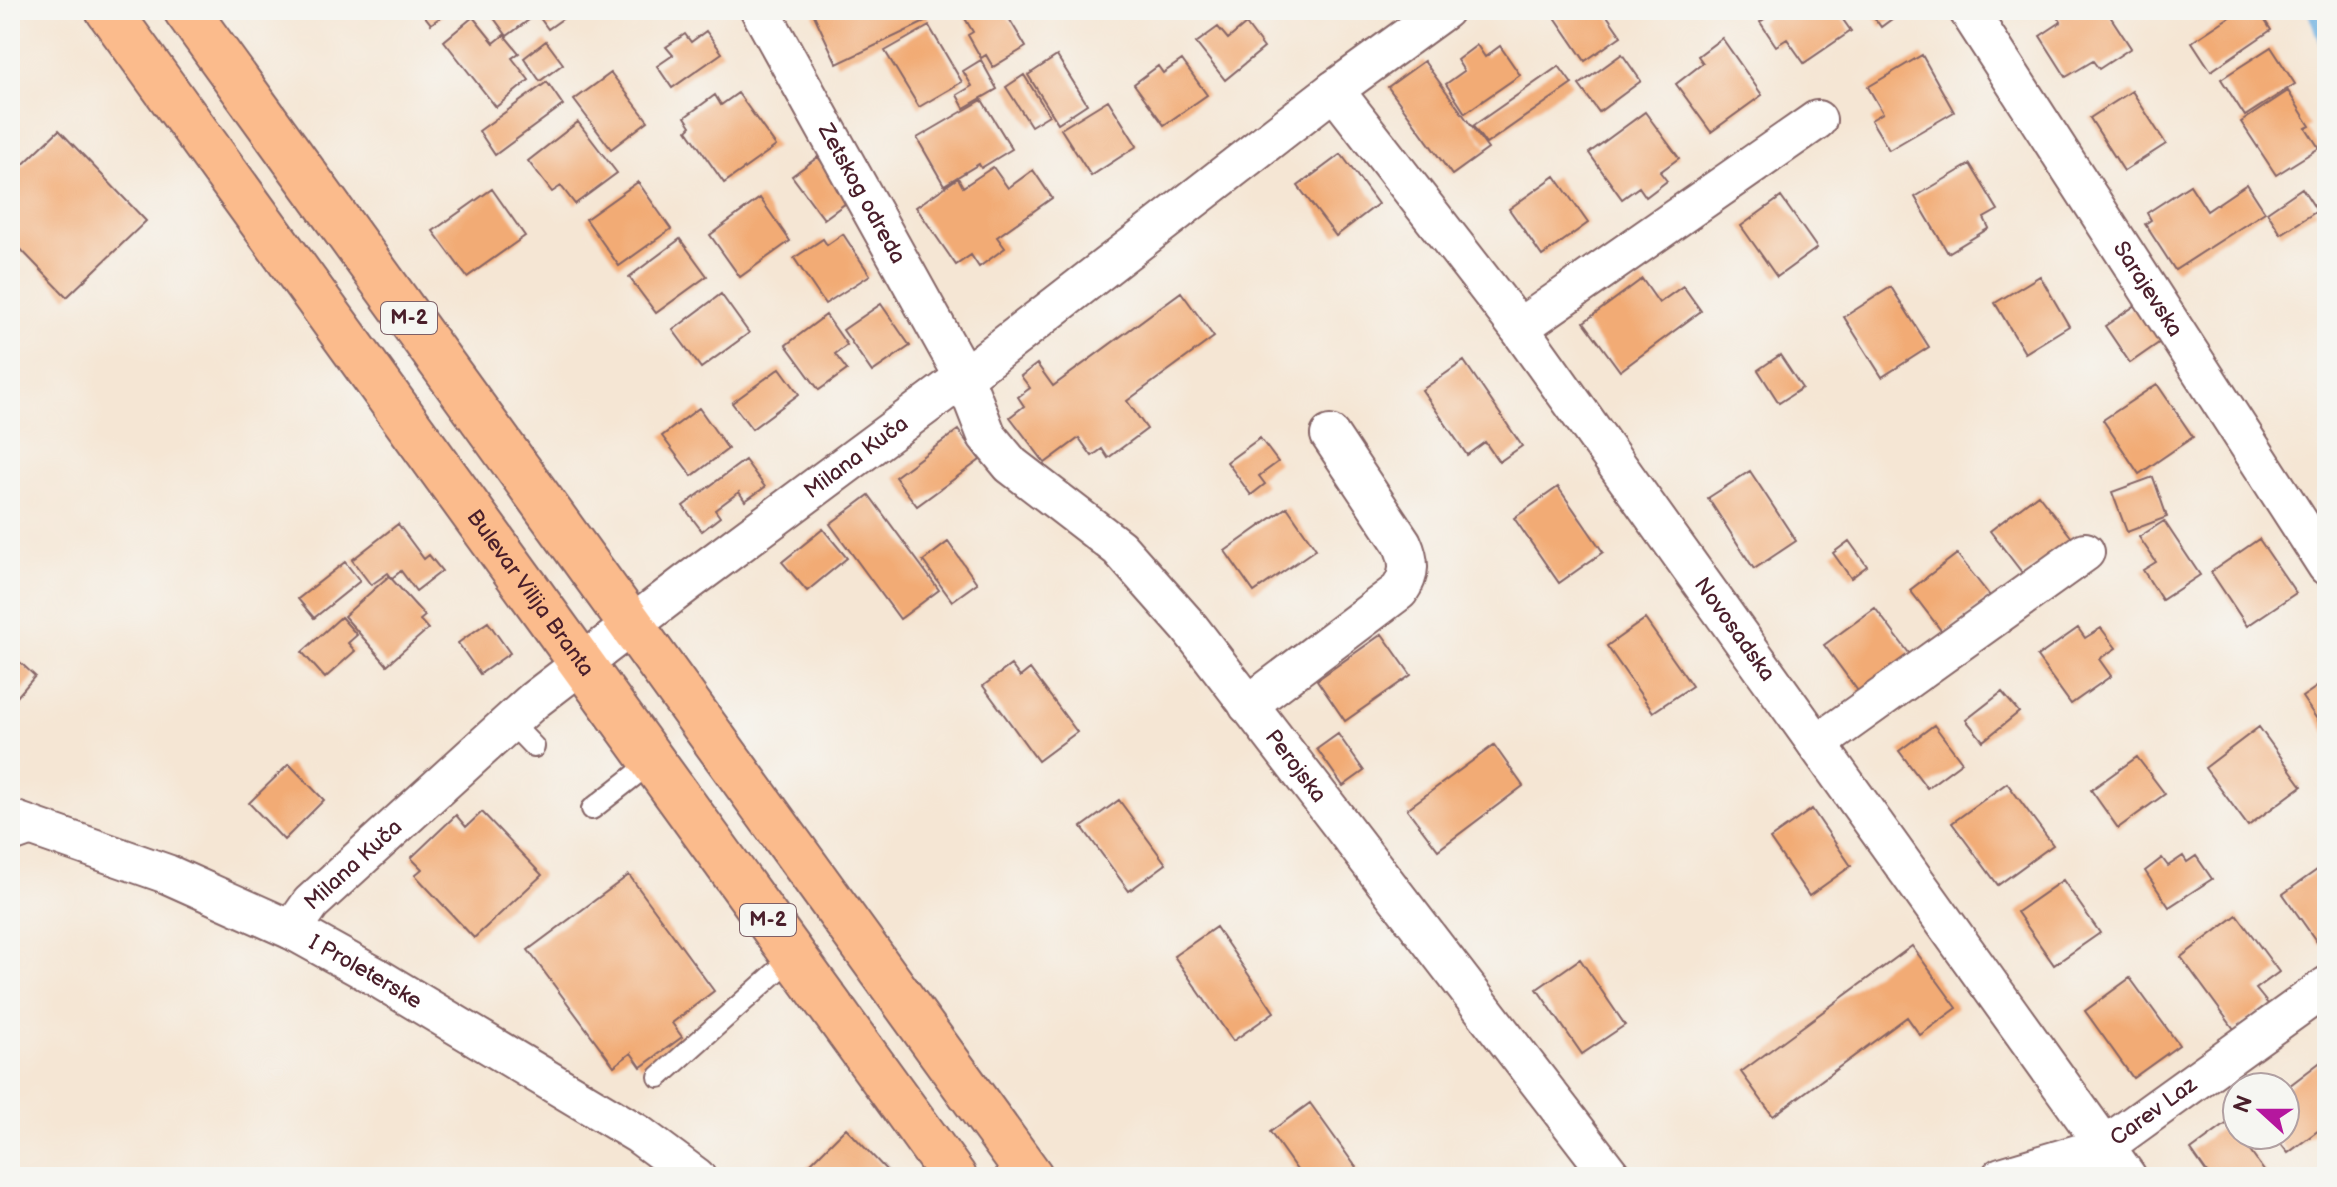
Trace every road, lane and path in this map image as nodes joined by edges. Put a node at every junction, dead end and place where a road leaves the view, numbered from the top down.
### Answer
1 (108, 10) edge
2 (186, 10) edge
3 (760, 10) edge
4 (1444, 10) edge
5 (1968, 10) edge
6 (1334, 90) junction
7 (1817, 120) dead end
8 (1519, 328) junction
9 (964, 377) junction
10 (1330, 435) dead end
11 (2085, 552) dead end
12 (2327, 566) edge
13 (632, 625) junction
14 (582, 663) junction
15 (1248, 705) junction
16 (1817, 744) junction
17 (653, 761) junction
18 (592, 809) dead end
19 (20, 831) edge
20 (292, 930) junction
21 (794, 956) junction
22 (2327, 986) edge
23 (659, 1077) dead end
24 (2105, 1146) junction
25 (696, 1177) edge
26 (954, 1177) edge
27 (1031, 1177) edge
28 (1612, 1177) edge
29 (2001, 1177) edge
30 (2127, 1177) edge

1 - 14 main road, Bulevar Vilija Branta / M-2
2 - 13 main road, M-2
3 - 9 street, Zetskog odreda
4 - 6 street, Milana Kuča
5 - 12 street, Sarajevska
6 - 8 street, Novosadska
6 - 9 street, Milana Kuča
7 - 8 street
8 - 16 street, Novosadska
9 - 13 street, Milana Kuča
9 - 15 street, Perojska
10 - 15 street
11 - 16 street
13 - 14 street, Milana Kuča
13 - 27 main road, M-2
14 - 17 main road, Bulevar Vilija Branta / M-2
14 - 20 street, Milana Kuča
15 - 28 street, Perojska
16 - 24 street, Novosadska
17 - 18 lane
17 - 21 main road, Bulevar Vilija Branta / M-2
19 - 20 street, I Proleterske
20 - 25 street, I Proleterske
21 - 23 lane
21 - 26 main road, Bulevar Vilija Branta / M-2
22 - 24 street, Carev Laz
24 - 29 street, Carev Laz
24 - 30 street, Novosadska

